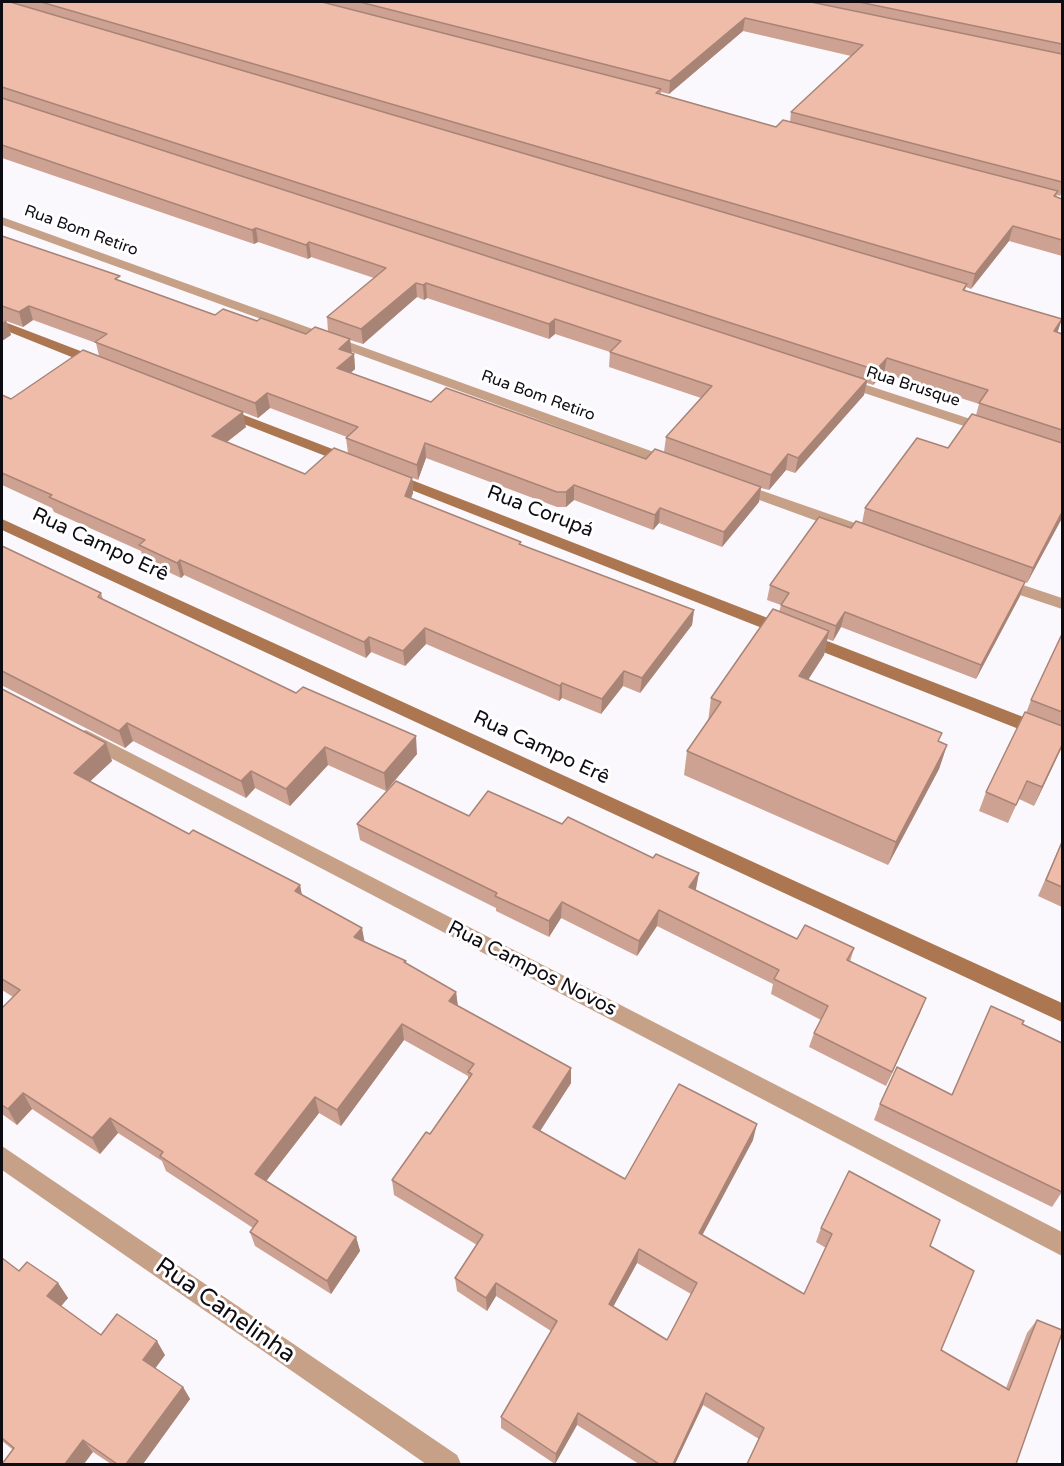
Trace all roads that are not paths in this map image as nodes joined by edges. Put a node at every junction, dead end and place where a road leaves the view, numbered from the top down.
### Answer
1 (2, 221) edge
2 (2, 325) edge
3 (111, 368) edge
4 (823, 375) edge
5 (209, 406) edge
6 (1006, 435) edge
7 (680, 466) edge
8 (725, 482) edge
9 (2, 524) edge
10 (882, 539) edge
11 (984, 576) edge
12 (1062, 604) edge
13 (65, 727) edge
14 (1062, 739) edge
15 (1062, 1013) edge
16 (2, 1157) edge
17 (1062, 1244) edge
18 (448, 1464) edge

1 - 7 street, Rua Bom Retiro
2 - 3 street
4 - 6 street, Rua Brusque
5 - 14 street, Rua Corupá
8 - 10 street
9 - 15 street, Rua Campo Erê
11 - 12 street
13 - 17 street, Rua Campos Novos
16 - 18 street, Rua Canelinha

